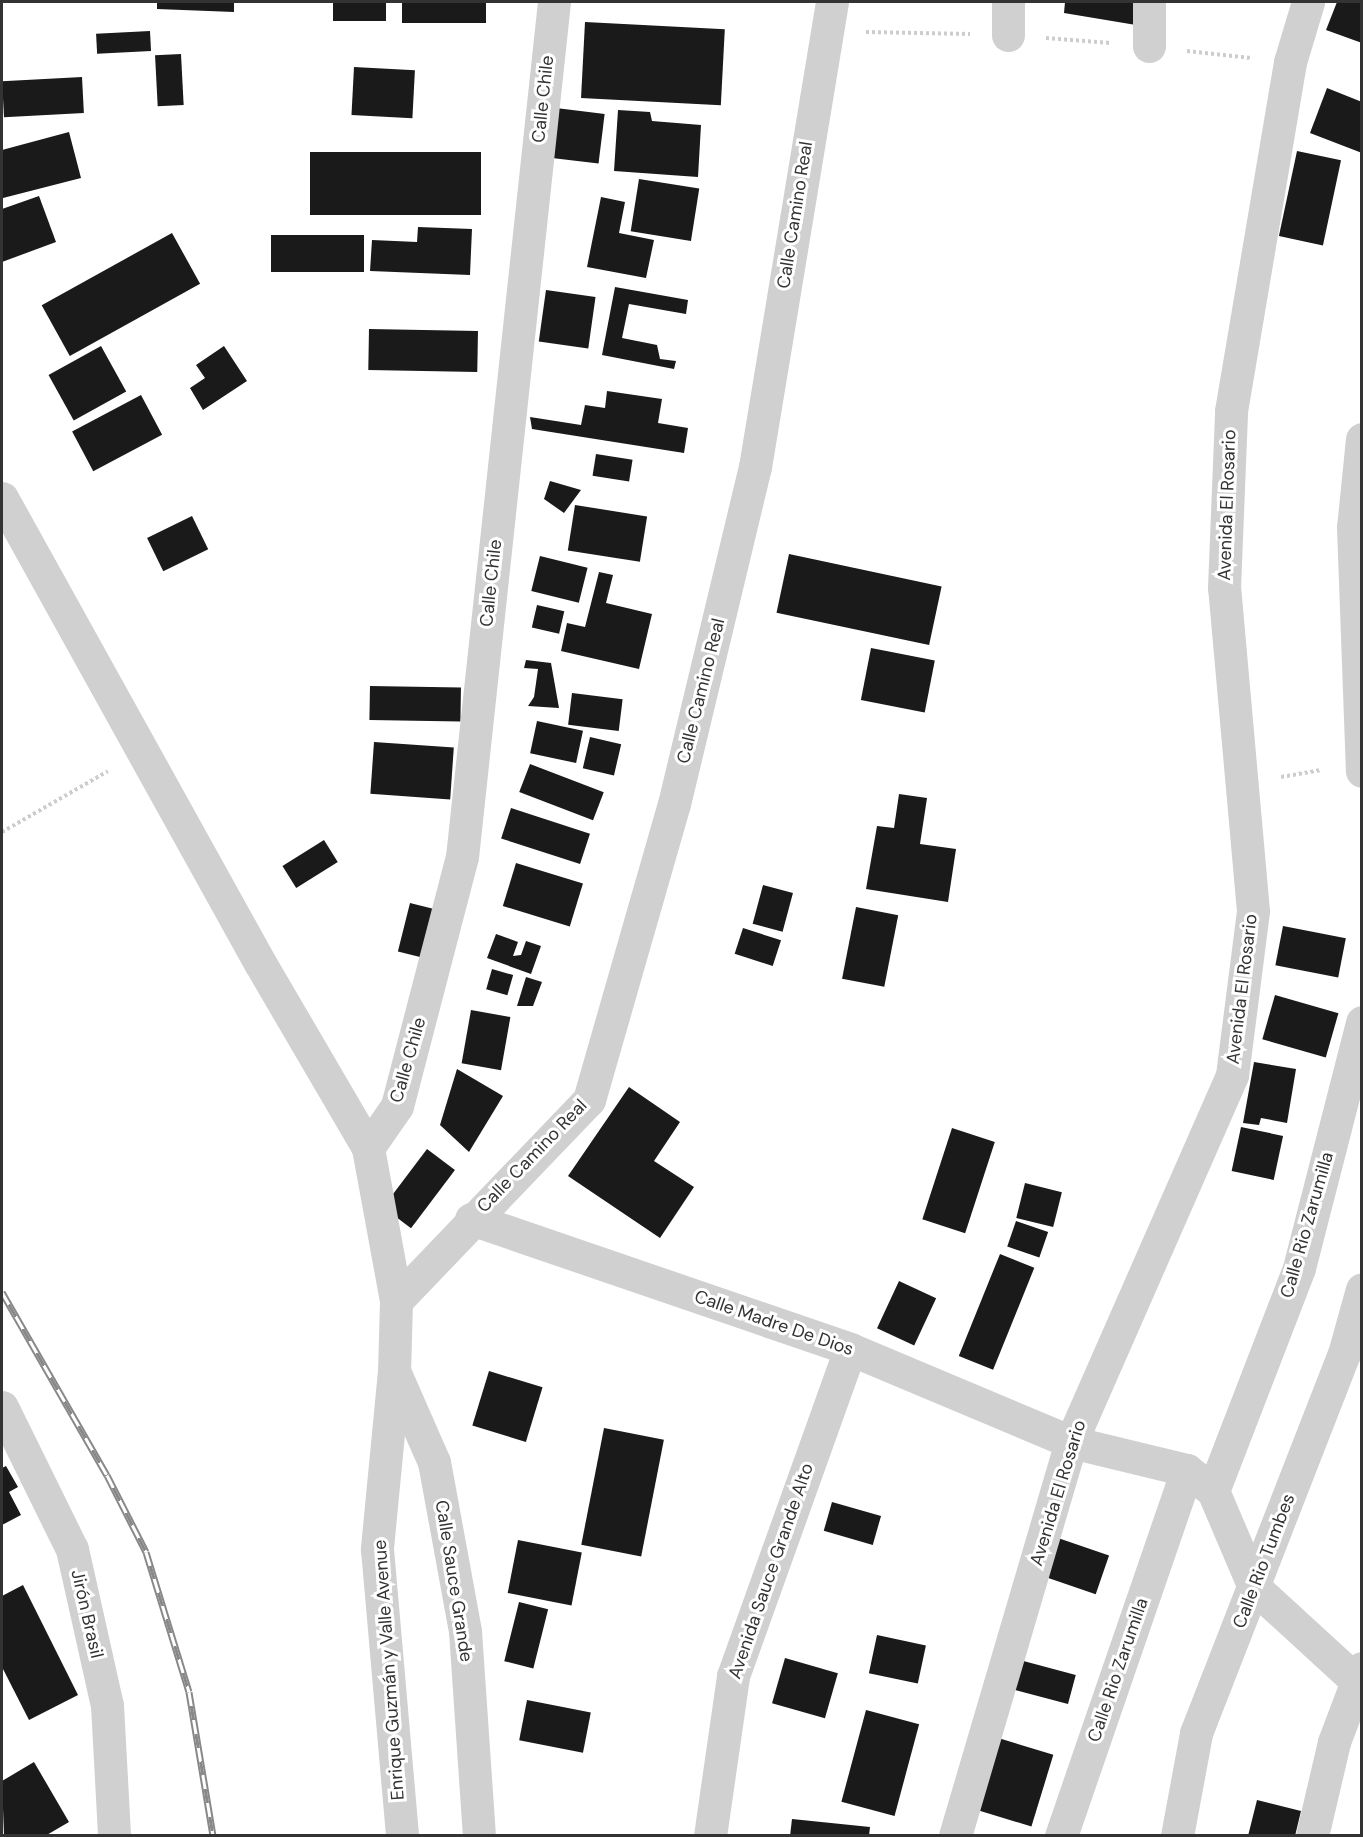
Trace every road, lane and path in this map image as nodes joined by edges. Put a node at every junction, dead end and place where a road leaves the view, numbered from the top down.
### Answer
1 (554, 2) edge
2 (1008, 2) edge
3 (1149, 2) edge
4 (1308, 2) edge
5 (828, 16) edge
6 (1008, 35) junction
7 (1149, 46) junction
8 (1290, 62) junction
9 (1362, 439) edge
10 (2, 498) edge
11 (1361, 767) edge
12 (90, 782) dead end
13 (1239, 784) junction
14 (2, 832) edge
15 (1362, 1022) edge
16 (368, 1148) junction
17 (471, 1219) junction
18 (1362, 1289) edge
19 (396, 1301) junction
20 (850, 1349) junction
21 (394, 1371) junction
22 (2, 1407) edge
23 (1071, 1442) junction
24 (1187, 1470) junction
25 (1213, 1491) junction
26 (1254, 1587) junction
27 (1360, 1679) edge
28 (114, 1836) edge
29 (402, 1836) edge
30 (479, 1836) edge
31 (711, 1836) edge
32 (955, 1836) edge
33 (1061, 1836) edge
34 (1177, 1836) edge
35 (1312, 1836) edge

1 - 16 street, Calle Chile
2 - 6 street
3 - 7 street
4 - 8 street, Avenida El Rosario
5 - 6 path
5 - 17 street, Calle Camino Real
6 - 7 path
7 - 8 path
8 - 13 street, Avenida El Rosario
9 - 11 street
10 - 16 street, Enrique Guzmán y Valle Avenue
11 - 13 path
12 - 14 path
13 - 23 street, Avenida El Rosario
15 - 25 street, Calle Rio Zarumilla
16 - 19 street, Enrique Guzmán y Valle Avenue
17 - 19 street, Calle Camino Real
17 - 20 street, Calle Madre De Dios
18 - 26 street, Calle Rio Tumbes
19 - 21 street, Enrique Guzmán y Valle Avenue
20 - 23 street, Calle Madre De Dios
20 - 31 street, Avenida Sauce Grande Alto
21 - 29 street, Enrique Guzmán y Valle Avenue
21 - 30 street, Calle Sauce Grande
22 - 28 street, Jirón Brasil
23 - 24 street, Calle Madre De Dios
23 - 32 street, Avenida El Rosario
24 - 25 street
24 - 33 street, Calle Rio Zarumilla
25 - 26 street
26 - 27 street
26 - 34 street, Calle Rio Tumbes
27 - 35 street

